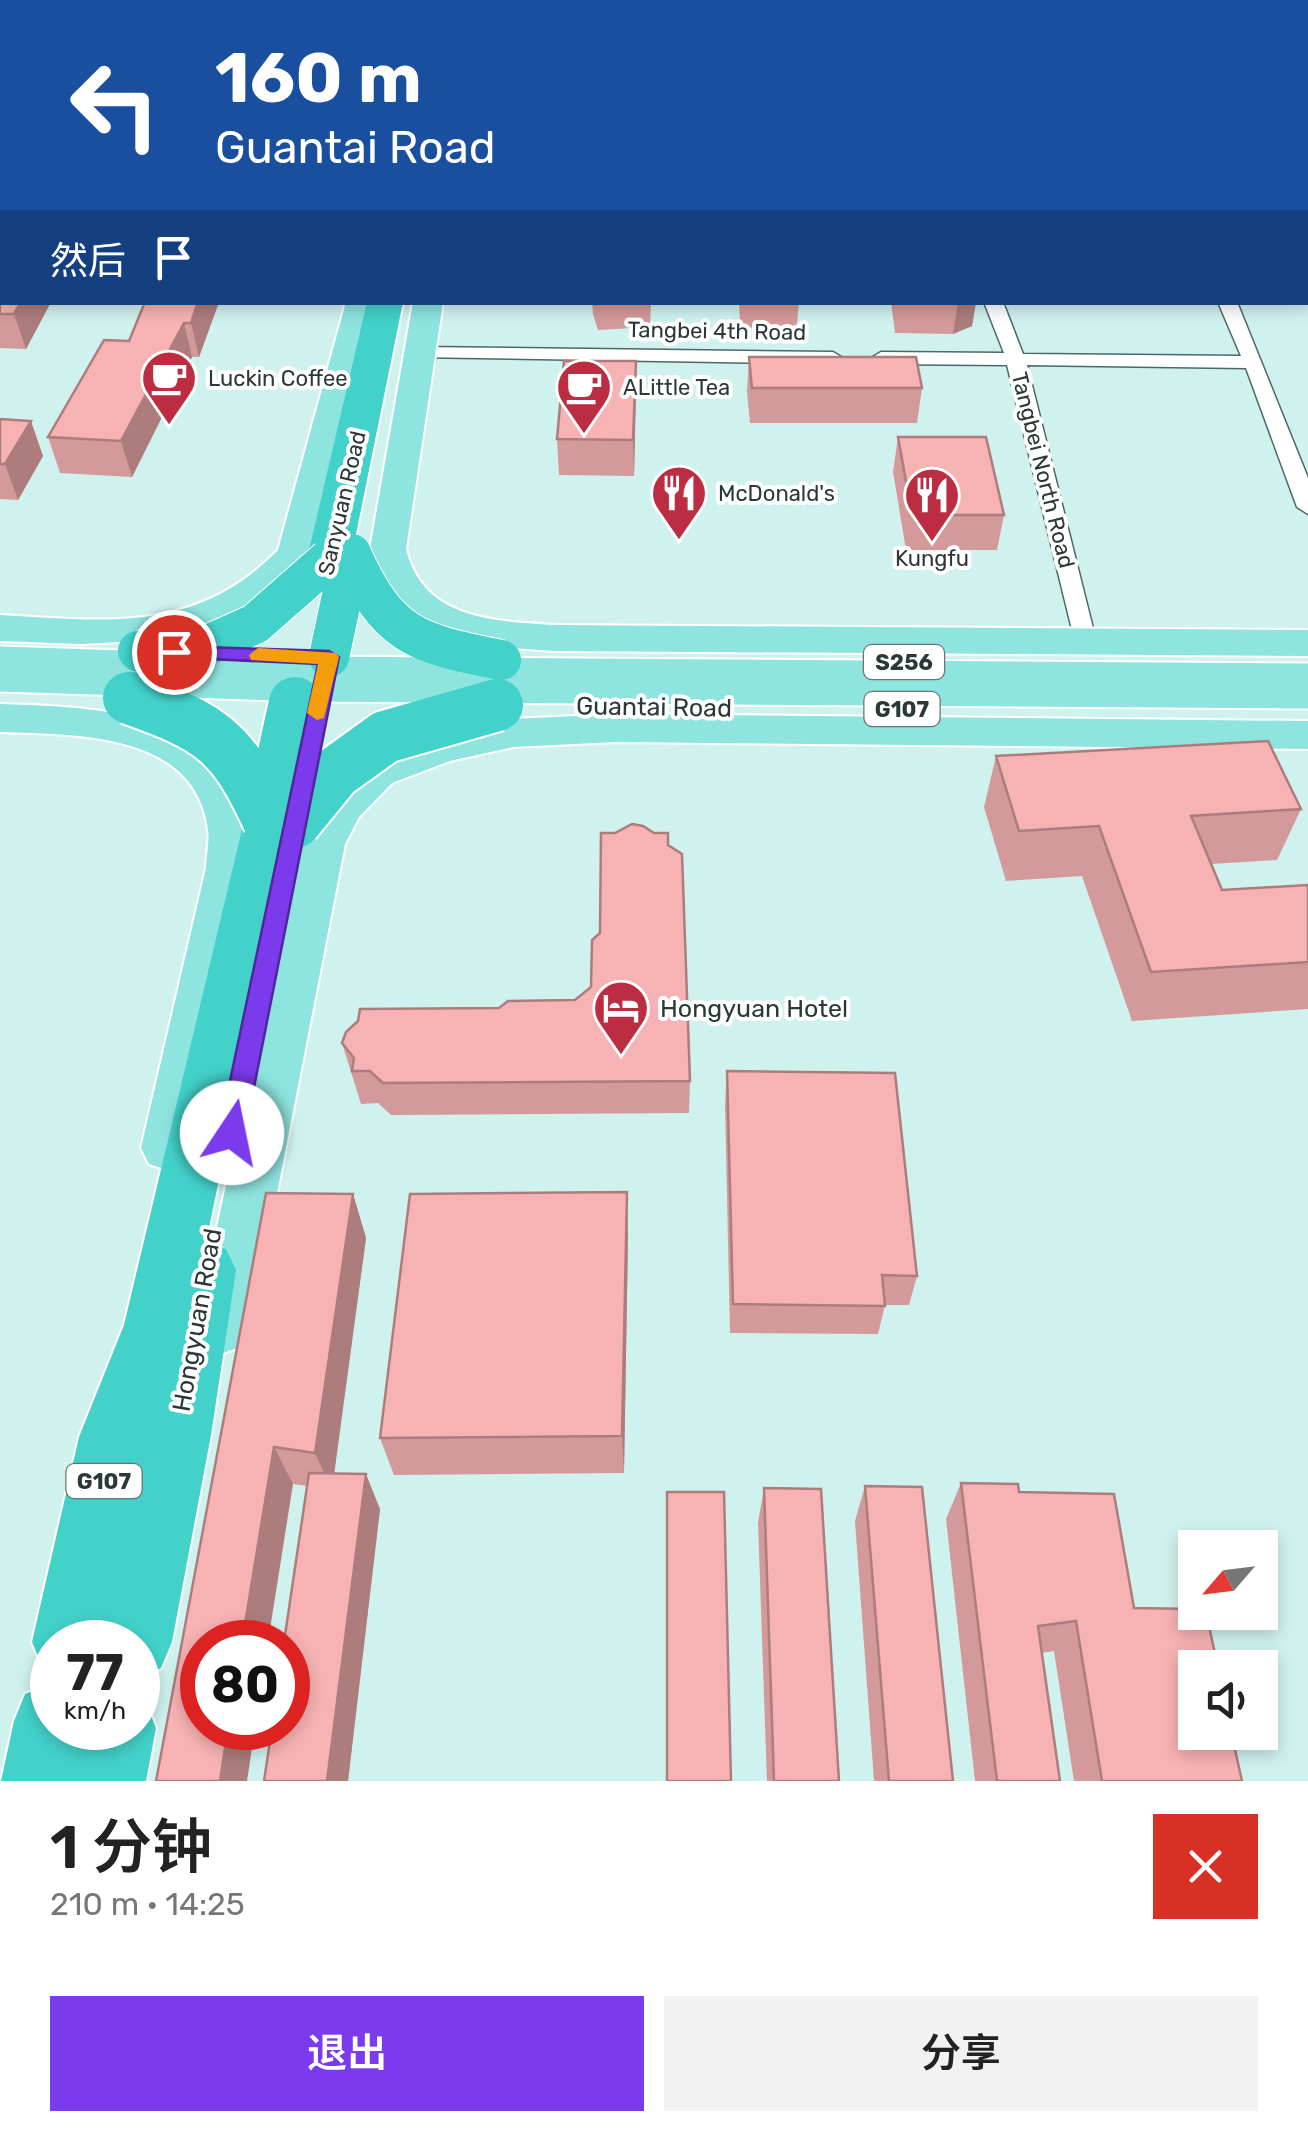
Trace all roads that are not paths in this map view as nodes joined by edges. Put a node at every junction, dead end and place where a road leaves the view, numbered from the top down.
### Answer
1 (423, 305) edge
2 (994, 305) edge
3 (1228, 305) edge
4 (392, 322) edge
5 (1016, 360) junction
6 (1254, 362) junction
7 (1308, 507) edge
8 (340, 557) junction
9 (417, 602) junction
10 (240, 604) junction
11 (0, 628) edge
12 (1084, 640) junction
13 (1308, 642) edge
14 (0, 647) edge
15 (1308, 664) edge
16 (0, 669) edge
17 (134, 674) junction
18 (312, 680) junction
19 (499, 682) junction
20 (1308, 686) edge
21 (0, 692) edge
22 (1308, 711) edge
23 (0, 718) edge
24 (1308, 735) edge
25 (186, 753) junction
26 (378, 772) junction
27 (282, 822) junction
28 (145, 1436) junction
29 (77, 1620) edge
30 (136, 1620) edge
31 (46, 1750) edge
32 (113, 1750) edge
33 (40, 1781) edge
34 (107, 1781) edge

1 - 4 main road
2 - 5 street, Tangbei North Road
3 - 6 street
4 - 5 street, Tangbei 4th Road
4 - 8 highway, Sanyuan Road / G107
4 - 9 main road
4 - 10 main road
5 - 6 street, Tangbei 4th Road
5 - 12 street, Tangbei North Road
6 - 7 street
8 - 17 highway, bridge
8 - 18 highway, Sanyuan Road / G107
8 - 19 highway, bridge
9 - 10 main road
9 - 12 main road
9 - 26 main road
10 - 11 main road
10 - 25 main road
12 - 13 main road
14 - 17 main road, Guantai Road
15 - 19 main road, Guantai Road / S256
16 - 20 main road, bridge
17 - 18 main road, Guantai Road, bridge
17 - 21 main road, Guantai Road
17 - 27 highway, bridge
18 - 19 main road, Guantai Road / G107, bridge
18 - 27 highway, Hongyuan Road / G107
19 - 22 main road, Guantai Road / G107
19 - 27 highway, bridge
23 - 25 main road
24 - 26 main road
25 - 26 main road
25 - 28 main road
26 - 28 main road
27 - 28 highway, Hongyuan Road / G107
28 - 29 highway, Hongyuan Road / G107
28 - 30 highway, Hongyuan Road / G107
31 - 33 highway
32 - 34 highway

